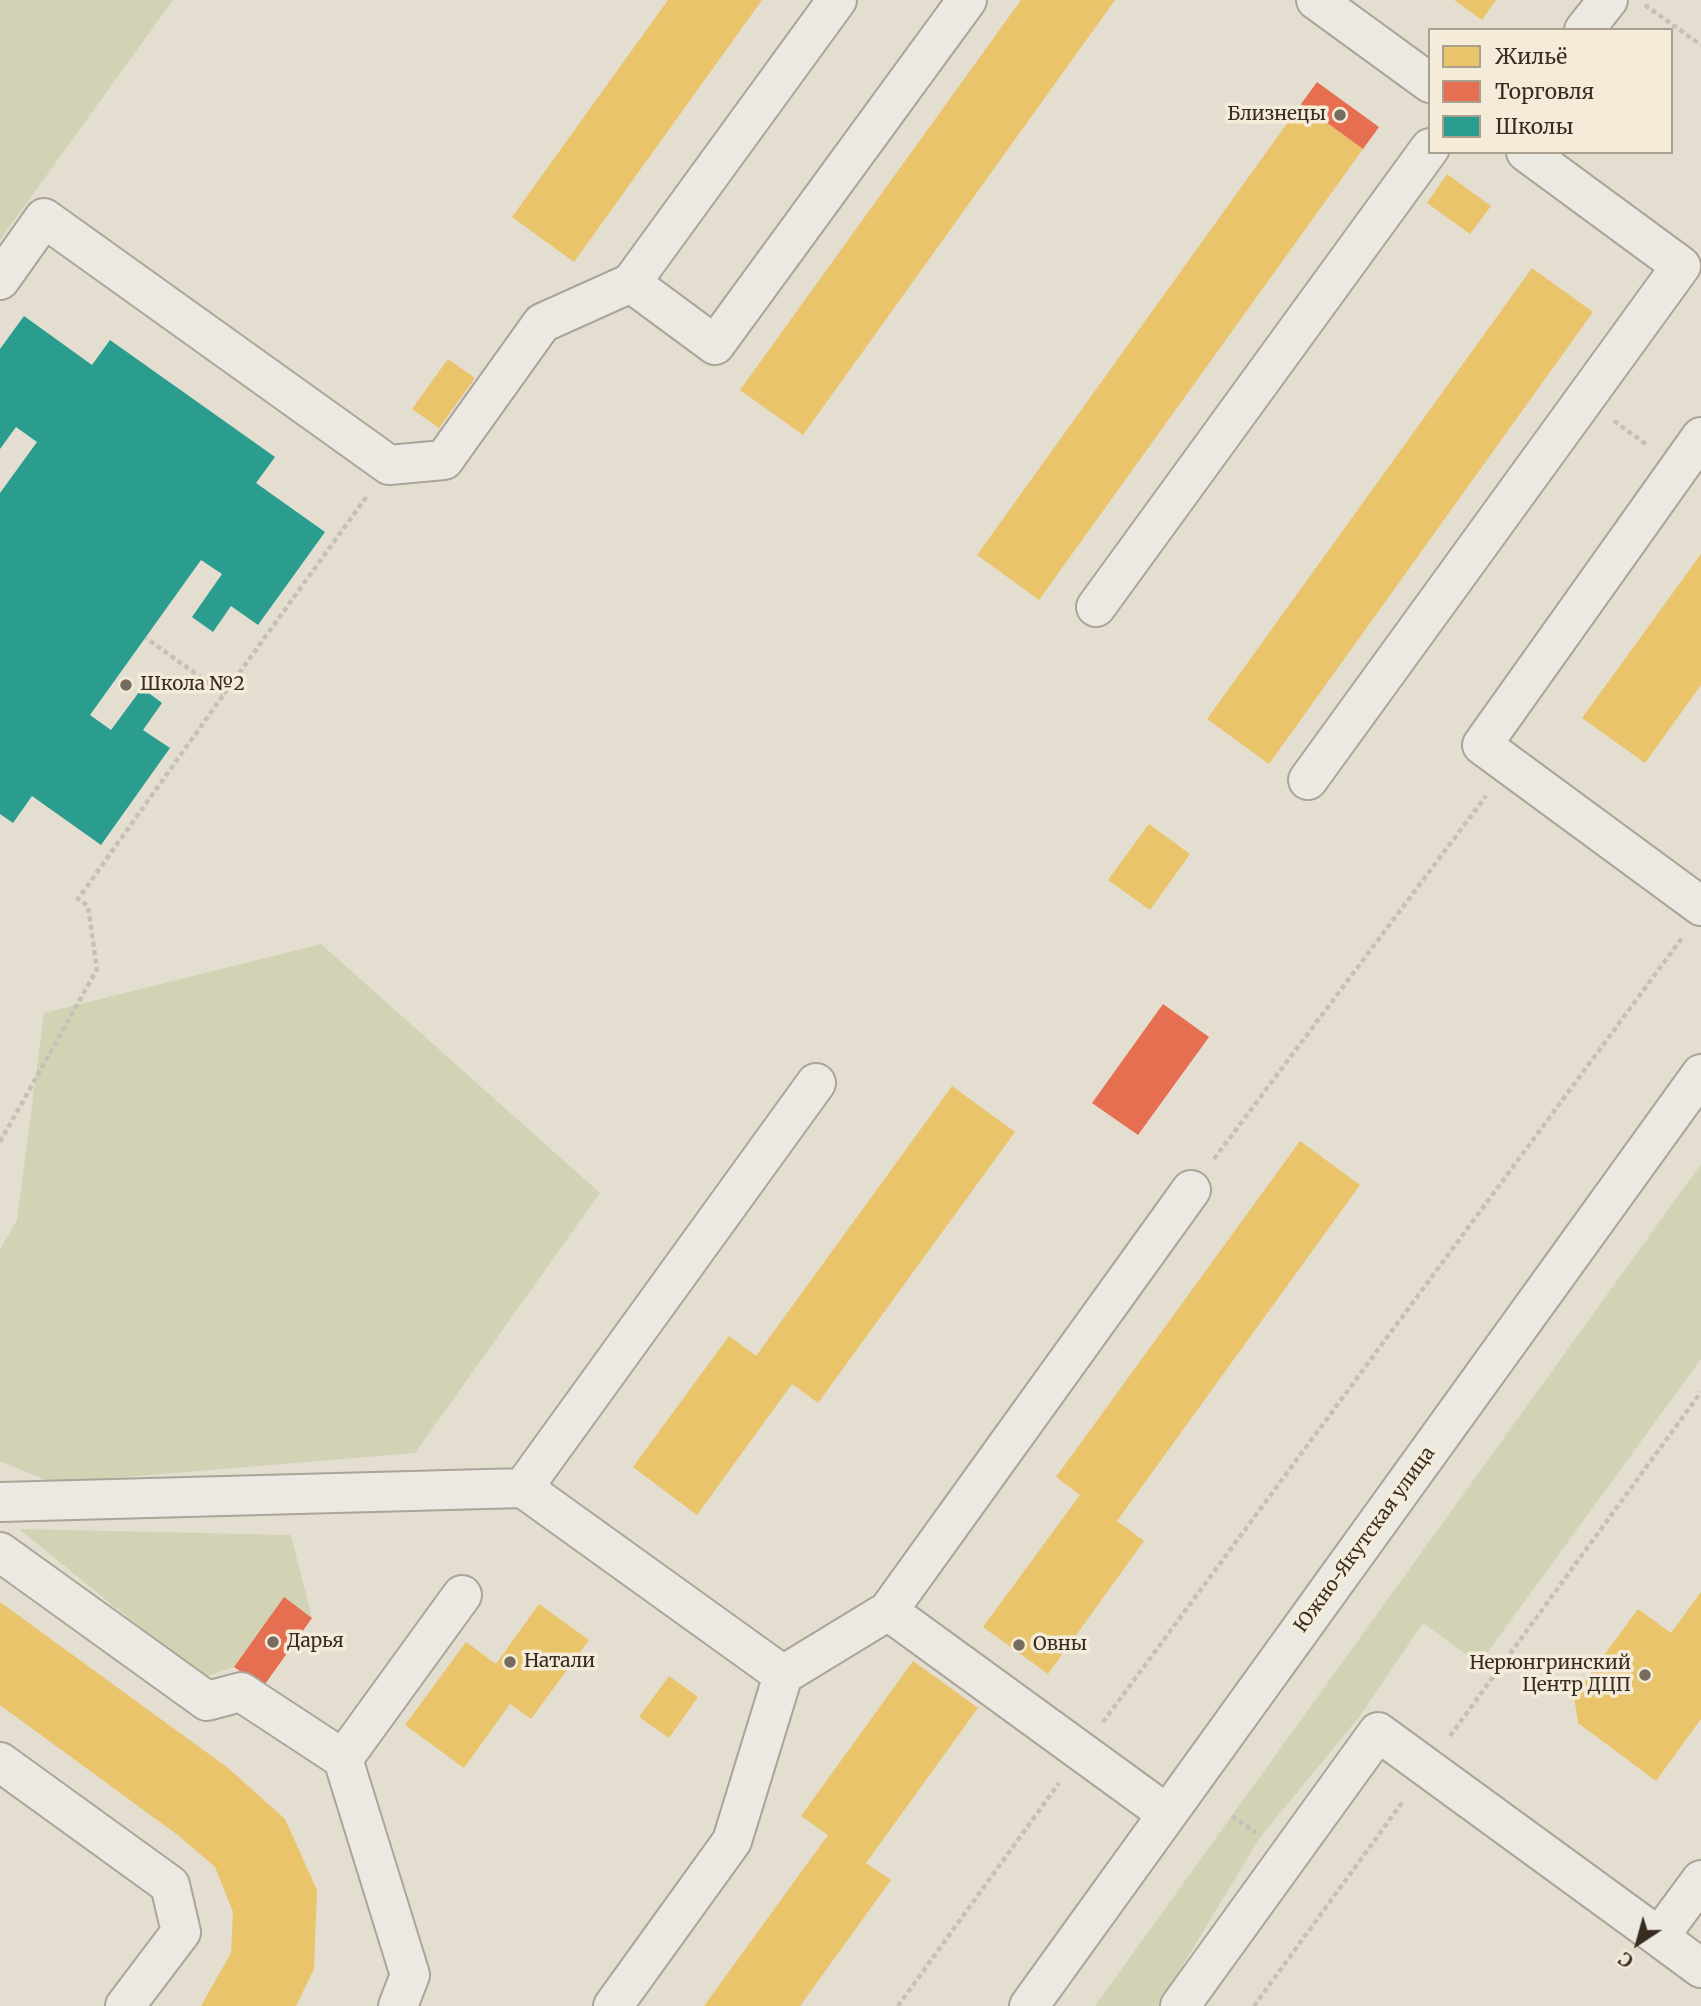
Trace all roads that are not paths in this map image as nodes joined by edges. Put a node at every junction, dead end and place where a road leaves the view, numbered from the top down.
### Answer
1 (837, 0) edge
2 (967, 0) edge
3 (1316, 0) edge
4 (1608, 0) edge
5 (1586, 28) edge
6 (1428, 82) edge
7 (1428, 151) edge
8 (1528, 154) edge
9 (0, 280) edge
10 (631, 283) junction
11 (1701, 436) edge
12 (1096, 607) dead end
13 (1308, 780) dead end
14 (1693, 920) edge
15 (1701, 1074) edge
16 (816, 1083) dead end
17 (1191, 1191) road end
18 (523, 1488) junction
19 (0, 1503) edge
20 (0, 1552) edge
21 (461, 1595) dead end
22 (888, 1611) junction
23 (783, 1675) junction
24 (343, 1759) junction
25 (0, 1762) edge
26 (1167, 1814) junction
27 (1701, 1880) edge
28 (1659, 1937) junction
29 (1701, 1968) edge
30 (125, 2006) edge
31 (398, 2006) edge
32 (613, 2006) edge
33 (1029, 2006) edge
34 (1180, 2006) edge

1 - 10 street
2 - 10 street
3 - 6 street
4 - 5 street
7 - 12 street
8 - 13 street
9 - 10 street
11 - 14 street
15 - 26 street, Южно-Якутская улица
16 - 18 street
17 - 22 street
18 - 19 street
18 - 23 street
20 - 24 street
21 - 24 street
22 - 23 street
22 - 26 street
23 - 32 street
24 - 31 street
25 - 30 street
26 - 33 street, Южно-Якутская улица
27 - 28 street
28 - 29 street
28 - 34 street

